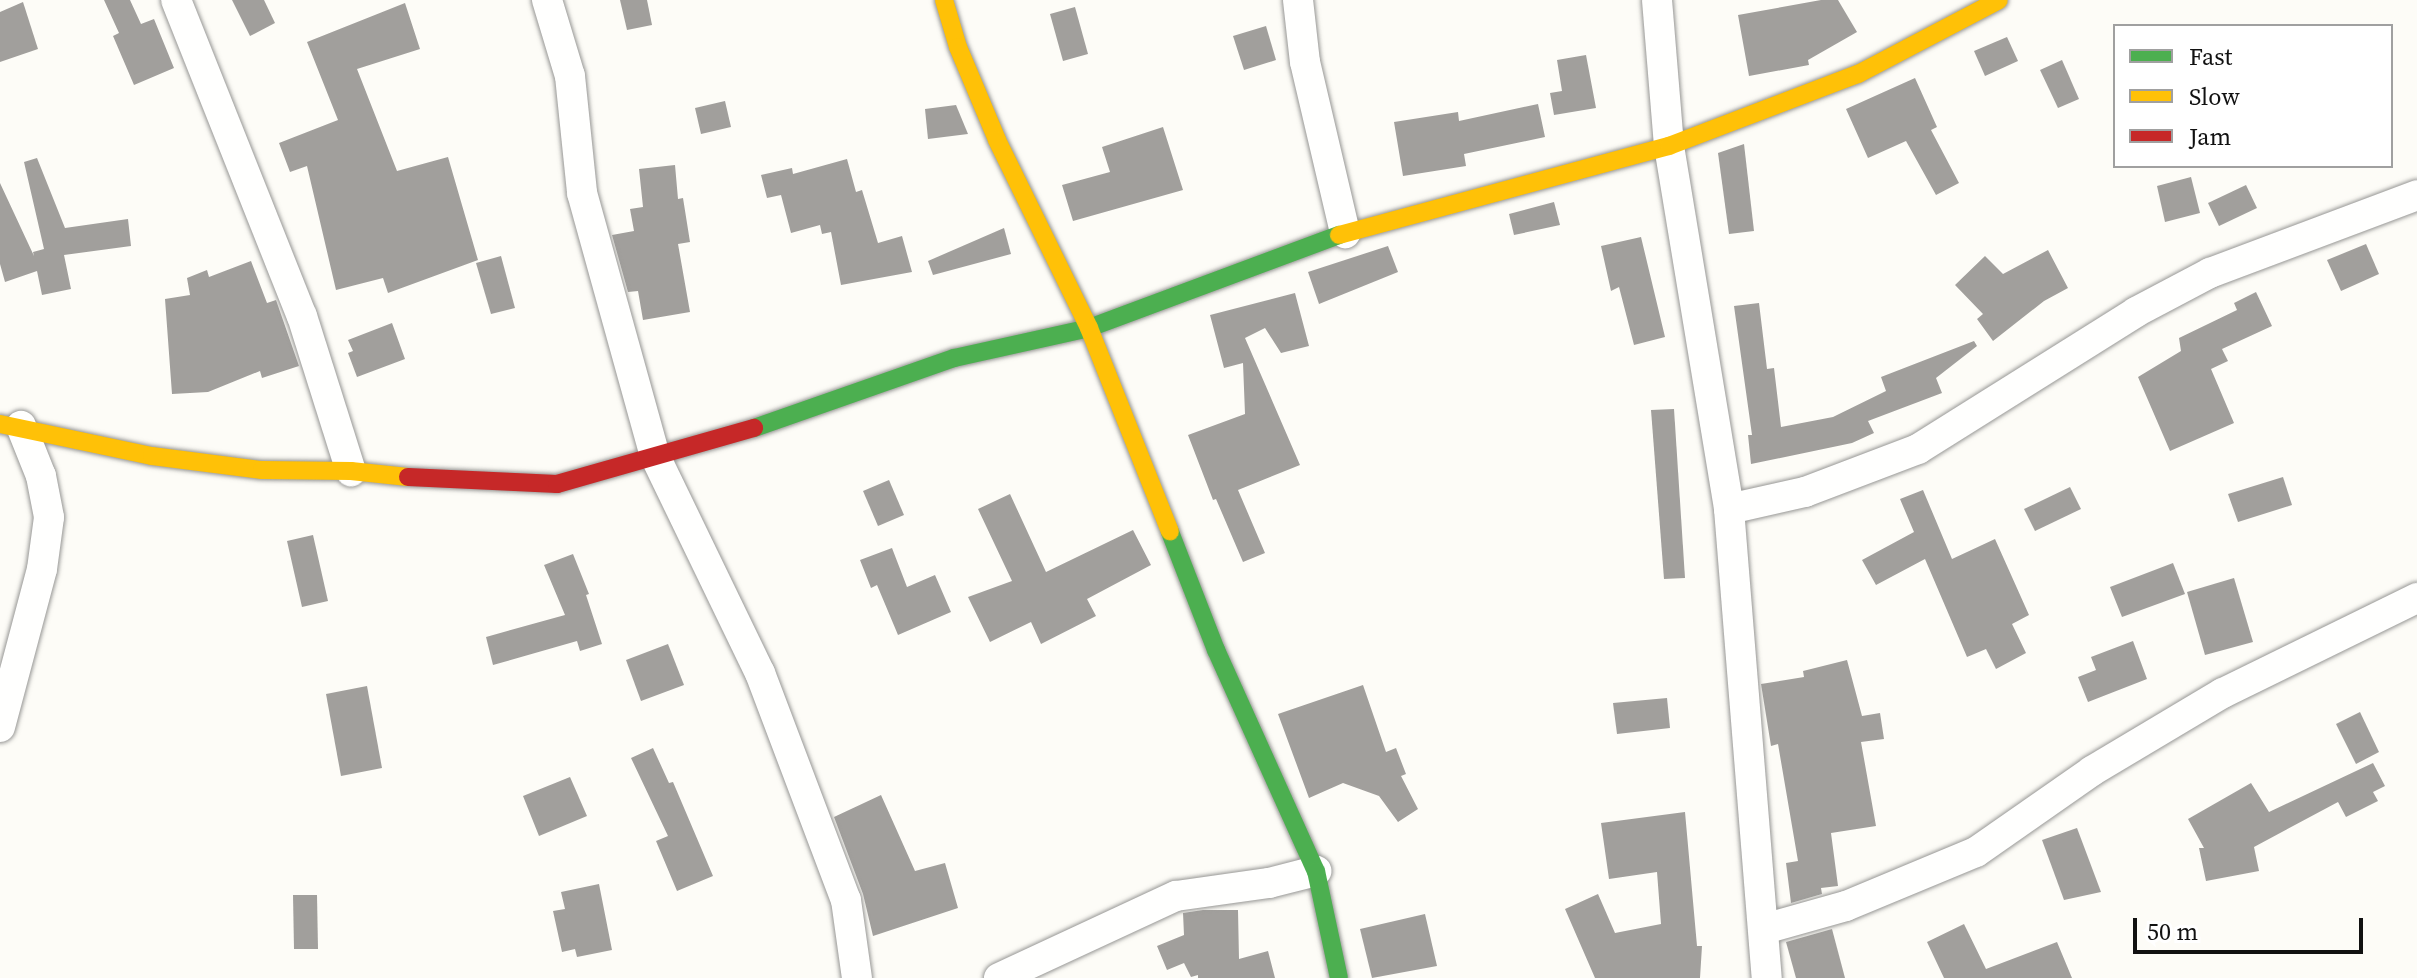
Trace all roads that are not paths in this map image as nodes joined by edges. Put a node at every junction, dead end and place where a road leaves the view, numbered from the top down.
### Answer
1 (176, 0) edge
2 (547, 0) edge
3 (944, 0) edge
4 (1298, 0) edge
5 (1657, 0) edge
6 (1999, 0) edge
7 (1669, 146) junction
8 (2417, 195) edge
9 (1345, 233) junction
10 (1089, 328) junction
11 (11, 425) edge
12 (655, 456) junction
13 (351, 471) junction
14 (1729, 509) junction
15 (2417, 598) edge
16 (0, 727) edge
17 (1316, 871) junction
18 (1764, 929) junction
19 (857, 978) edge
20 (999, 978) edge
21 (1339, 978) edge
22 (1767, 978) edge

1 - 13 street
2 - 12 street
3 - 10 street
4 - 9 street
5 - 7 street
6 - 7 street
7 - 9 street
7 - 14 street
8 - 14 street
9 - 10 street
10 - 12 street
10 - 17 street
11 - 13 street
11 - 16 street
12 - 13 street
12 - 19 street
14 - 18 street
15 - 18 street
17 - 20 street
17 - 21 street
18 - 22 street

